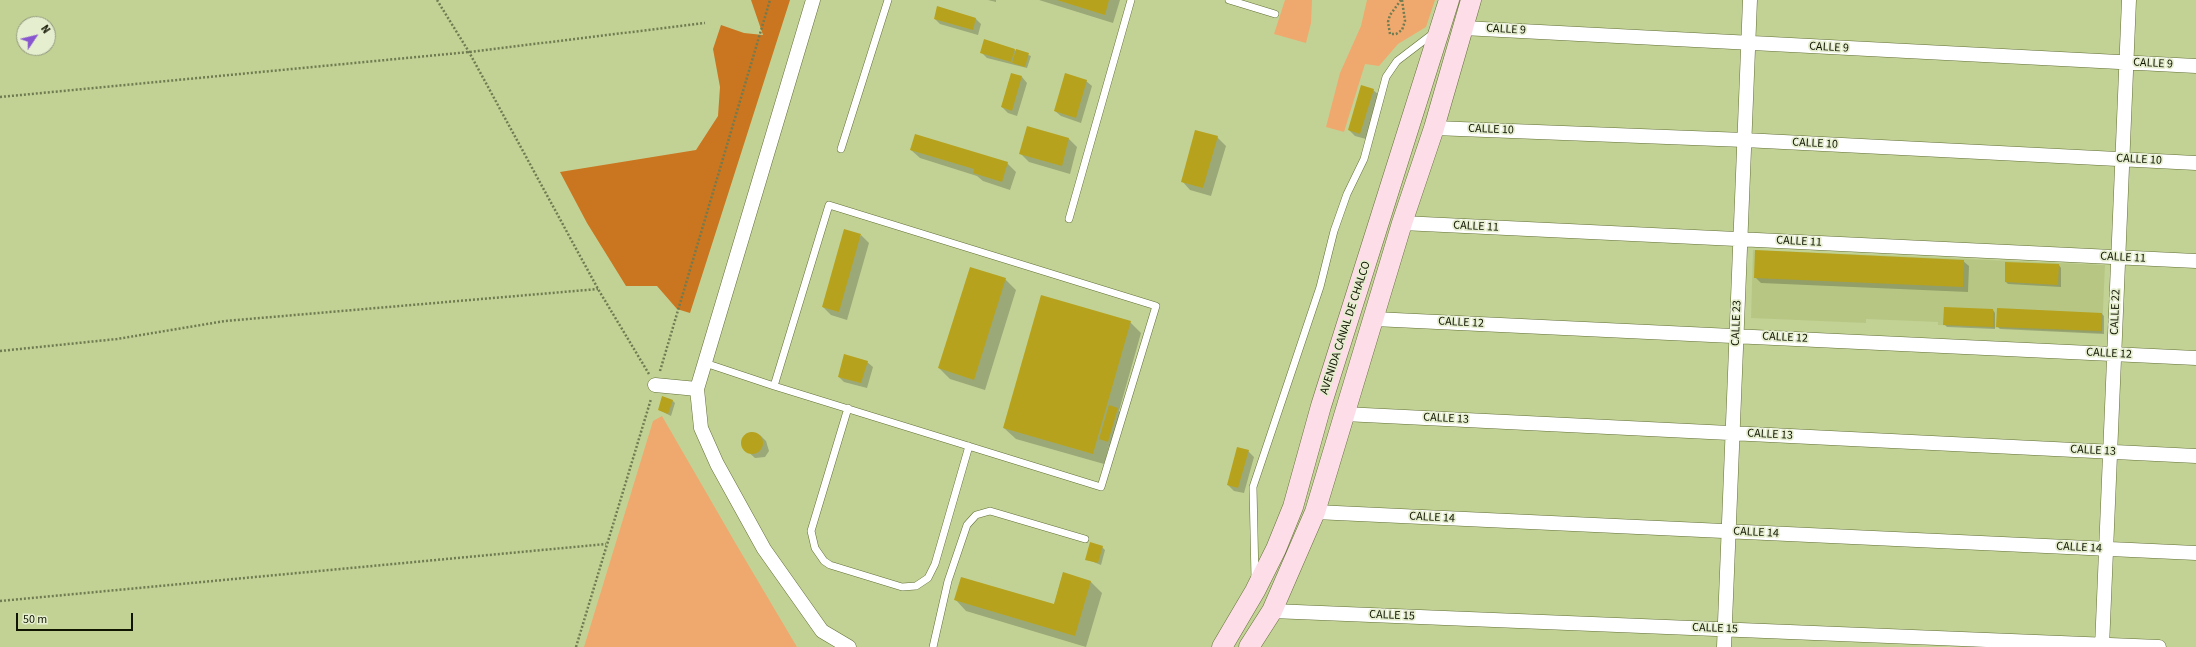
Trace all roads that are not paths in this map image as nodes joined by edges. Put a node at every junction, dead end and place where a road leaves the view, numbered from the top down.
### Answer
1 (812, 0) edge
2 (888, 0) edge
3 (1131, 0) edge
4 (1230, 0) edge
5 (1449, 0) edge
6 (1471, 0) edge
7 (1750, 0) edge
8 (2129, 0) edge
9 (1275, 14) dead end
10 (1441, 28) junction
11 (1463, 28) junction
12 (1748, 44) junction
13 (2126, 63) junction
14 (2196, 66) edge
15 (1434, 128) junction
16 (1744, 140) junction
17 (841, 149) dead end
18 (2122, 159) junction
19 (2196, 163) edge
20 (1069, 219) dead end
21 (1402, 223) junction
22 (1740, 239) junction
23 (2118, 258) junction
24 (2196, 261) edge
25 (1374, 318) junction
26 (1736, 336) junction
27 (2114, 354) junction
28 (2196, 358) edge
29 (705, 363) junction
30 (655, 385) road end
31 (774, 386) junction
32 (696, 389) junction
33 (848, 408) junction
34 (1344, 414) junction
35 (1733, 433) junction
36 (969, 446) junction
37 (2110, 451) junction
38 (2196, 456) edge
39 (1315, 512) junction
40 (1729, 531) junction
41 (1085, 538) dead end
42 (2106, 549) junction
43 (2196, 553) edge
44 (1255, 591) junction
45 (1272, 611) junction
46 (1725, 630) junction
47 (2102, 646) edge
48 (849, 647) edge
49 (933, 647) edge
50 (1222, 647) edge
51 (1249, 647) edge
52 (1724, 647) edge
53 (2158, 647) edge

1 - 29 street
2 - 17 lane
3 - 20 lane
4 - 9 lane
5 - 10 main road, AVENIDA CANAL DE CHALCO
6 - 11 main road, AVENIDA CANAL DE CHALCO
7 - 12 street, CALLE 23
8 - 13 street, CALLE 22
10 - 44 main road, AVENIDA CANAL DE CHALCO
10 - 44 lane
11 - 12 street, CALLE 9
11 - 15 main road, AVENIDA CANAL DE CHALCO
12 - 13 street, CALLE 9
12 - 16 street, CALLE 23
13 - 14 street, CALLE 9
13 - 18 street, CALLE 22
15 - 16 street, CALLE 10
15 - 21 main road, AVENIDA CANAL DE CHALCO
16 - 18 street, CALLE 10
16 - 22 street, CALLE 23
18 - 19 street, CALLE 10
18 - 23 street, CALLE 22
21 - 22 street, CALLE 11
21 - 25 main road, AVENIDA CANAL DE CHALCO
22 - 23 street, CALLE 11
22 - 26 street, CALLE 23
23 - 24 street, CALLE 11
23 - 27 street, CALLE 22
25 - 26 street, CALLE 12
25 - 34 main road, AVENIDA CANAL DE CHALCO
26 - 27 street, CALLE 12
26 - 35 street, CALLE 23
27 - 28 street, CALLE 12
27 - 37 street, CALLE 22
29 - 31 lane
29 - 32 street
30 - 32 street
31 - 33 lane
31 - 36 lane
32 - 48 street
33 - 36 lane
33 - 36 lane
34 - 35 street, CALLE 13
34 - 39 main road, AVENIDA CANAL DE CHALCO
35 - 37 street, CALLE 13
35 - 40 street, CALLE 23
37 - 38 street, CALLE 13
37 - 42 street, CALLE 22
39 - 40 street, CALLE 14
39 - 45 main road, AVENIDA CANAL DE CHALCO
40 - 42 street, CALLE 14
40 - 46 street, CALLE 23
41 - 49 lane
42 - 43 street, CALLE 14
42 - 47 street, CALLE 22
44 - 50 main road, AVENIDA CANAL DE CHALCO
45 - 46 street, CALLE 15
45 - 51 main road, AVENIDA CANAL DE CHALCO
46 - 47 street, CALLE 15
46 - 52 street, CALLE 23
47 - 53 street, CALLE 15

